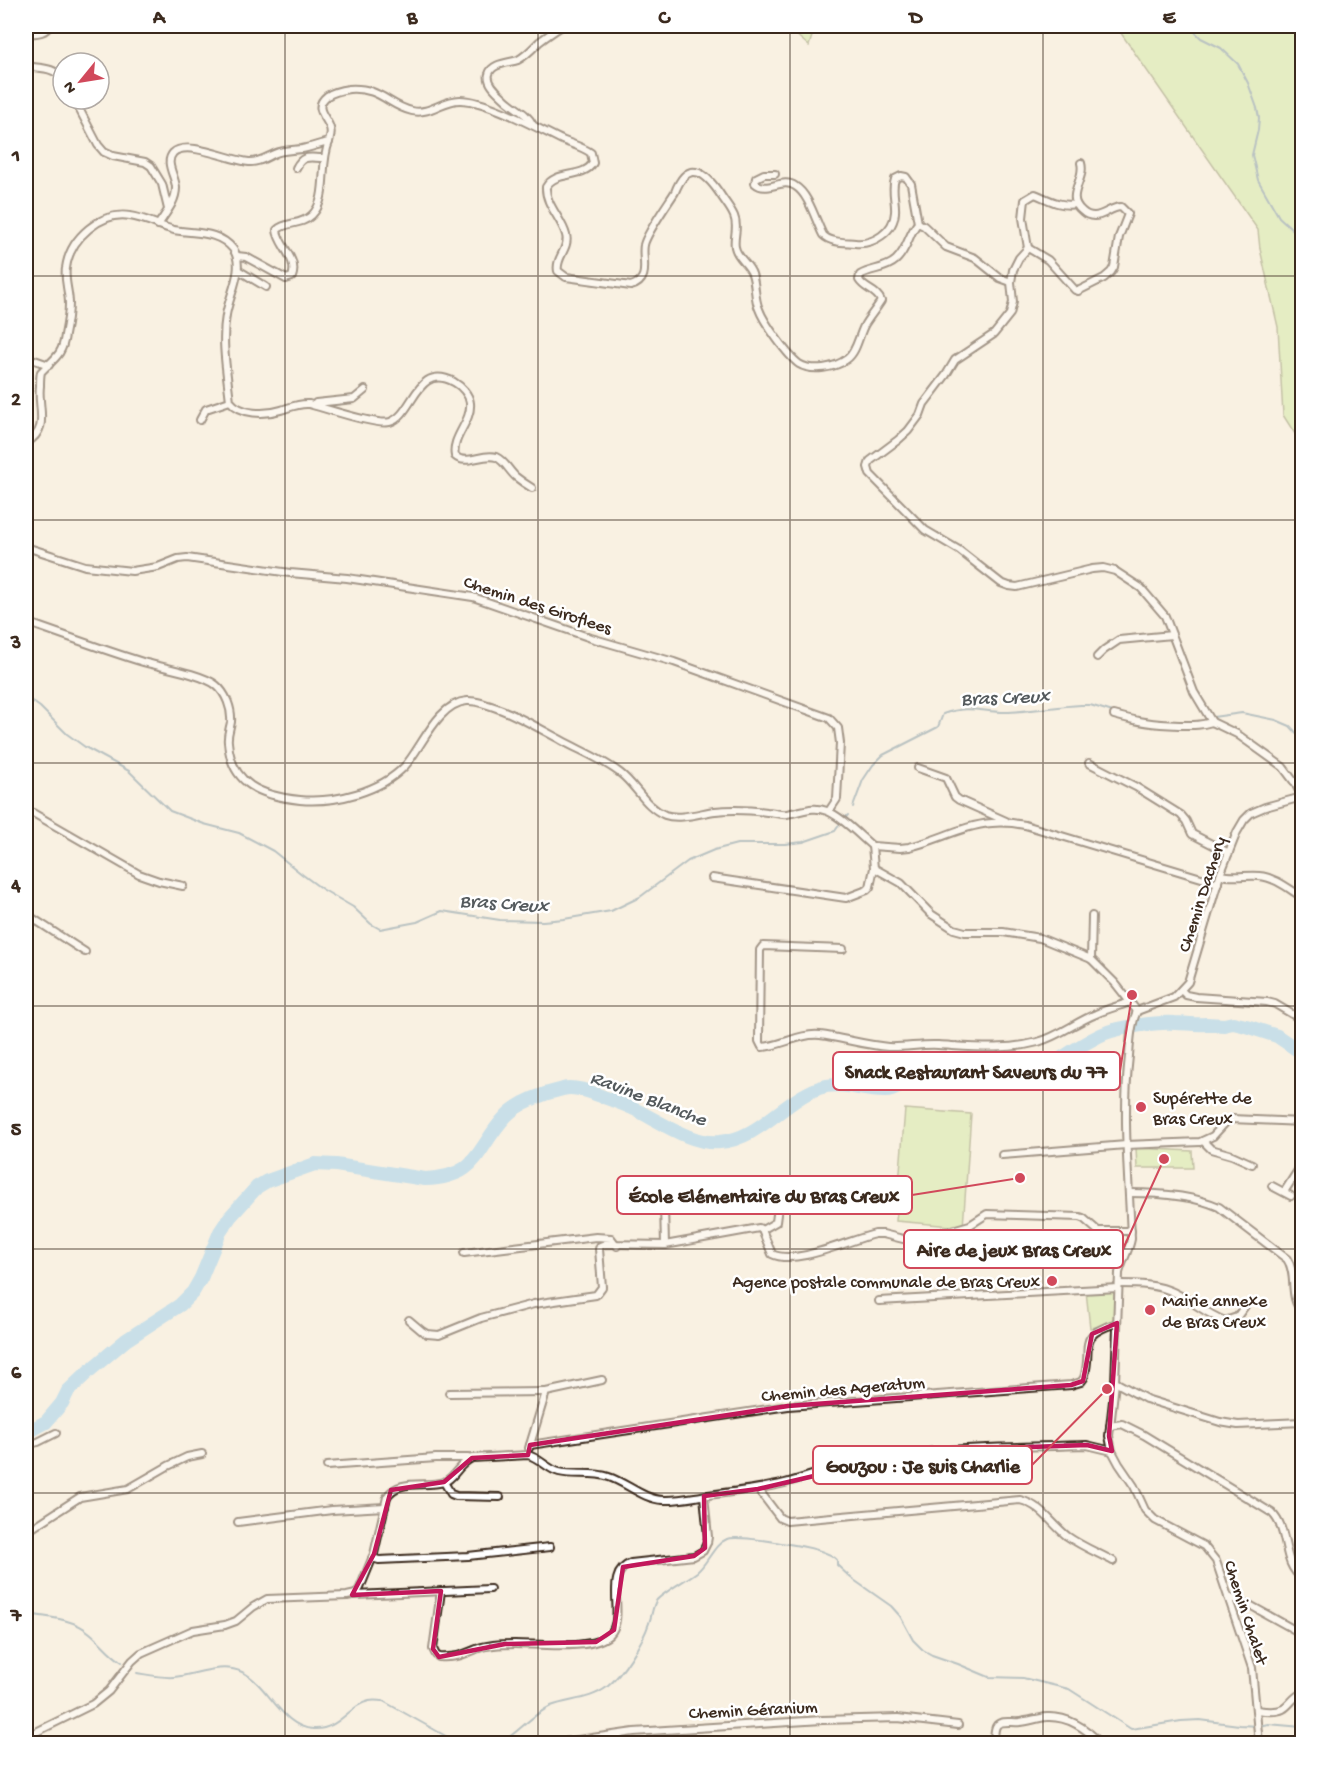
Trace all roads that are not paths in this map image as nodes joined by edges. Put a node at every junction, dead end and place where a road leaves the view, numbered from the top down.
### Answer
1 (49, 26) edge
2 (562, 26) edge
3 (26, 34) edge
4 (26, 66) edge
5 (51, 69) edge
6 (80, 111) edge
7 (533, 126) junction
8 (329, 142) junction
9 (323, 158) junction
10 (1080, 163) dead end
11 (296, 168) dead end
12 (775, 174) dead end
13 (1076, 204) junction
14 (168, 209) junction
15 (918, 223) junction
16 (158, 225) junction
17 (1028, 249) junction
18 (237, 256) junction
19 (238, 270) junction
20 (1011, 282) junction
21 (266, 287) dead end
22 (26, 357) edge
23 (49, 365) junction
24 (365, 390) dead end
25 (230, 401) junction
26 (309, 404) junction
27 (200, 420) dead end
28 (26, 443) edge
29 (532, 488) dead end
30 (26, 548) edge
31 (26, 622) edge
32 (1172, 635) junction
33 (1097, 657) dead end
34 (1114, 715) dead end
35 (1212, 722) junction
36 (1089, 763) dead end
37 (918, 768) dead end
38 (1302, 797) edge
39 (26, 810) edge
40 (829, 811) junction
41 (1013, 823) junction
42 (872, 846) junction
43 (1228, 853) junction
44 (874, 868) junction
45 (1220, 875) junction
46 (712, 878) dead end
47 (1218, 883) junction
48 (183, 886) dead end
49 (1302, 897) edge
50 (26, 914) edge
51 (1092, 916) dead end
52 (843, 949) dead end
53 (85, 952) dead end
54 (1091, 959) junction
55 (1181, 990) junction
56 (1130, 1002) junction
57 (1136, 1013) junction
58 (1302, 1020) edge
59 (1302, 1122) edge
60 (1203, 1141) junction
61 (1126, 1144) junction
62 (1002, 1155) dead end
63 (1252, 1164) dead end
64 (1302, 1164) edge
65 (1272, 1186) dead end
66 (723, 1192) dead end
67 (1284, 1192) junction
68 (1129, 1193) junction
69 (1291, 1196) dead end
70 (664, 1205) dead end
71 (762, 1230) junction
72 (1131, 1231) junction
73 (665, 1245) junction
74 (617, 1246) junction
75 (464, 1253) dead end
76 (1118, 1286) junction
77 (879, 1301) dead end
78 (1245, 1306) dead end
79 (1302, 1311) edge
80 (409, 1320) dead end
81 (1118, 1323) junction
82 (602, 1380) dead end
83 (1116, 1382) junction
84 (546, 1392) junction
85 (449, 1393) dead end
86 (1302, 1422) edge
87 (1110, 1426) junction
88 (56, 1433) dead end
89 (26, 1445) edge
90 (530, 1445) junction
91 (1112, 1450) junction
92 (201, 1454) dead end
93 (528, 1455) junction
94 (472, 1458) junction
95 (327, 1466) dead end
96 (444, 1482) junction
97 (758, 1489) junction
98 (704, 1496) junction
99 (500, 1497) dead end
100 (385, 1507) junction
101 (238, 1522) dead end
102 (26, 1533) edge
103 (550, 1547) dead end
104 (372, 1558) junction
105 (1113, 1561) dead end
106 (1302, 1578) edge
107 (490, 1589) dead end
108 (441, 1592) junction
109 (352, 1595) junction
110 (1228, 1597) junction
111 (1302, 1634) edge
112 (1302, 1693) edge
113 (1257, 1713) junction
114 (958, 1725) dead end
115 (26, 1737) edge
116 (1260, 1741) edge
117 (550, 1743) edge
118 (994, 1743) edge
119 (1101, 1743) edge

1 - 3 street
2 - 7 street
4 - 5 street
6 - 14 street
7 - 8 street
7 - 15 street
8 - 9 street
8 - 14 street
9 - 11 street
9 - 18 street
10 - 13 street
12 - 15 street
13 - 17 street
13 - 17 street
14 - 16 street
15 - 20 street
16 - 18 street
16 - 23 street
17 - 20 street
18 - 19 street
19 - 21 street
19 - 25 street
20 - 32 street
22 - 23 street
23 - 28 street
24 - 26 street
25 - 26 street
25 - 27 street
26 - 29 street
30 - 40 street, Chemin des Giroflees
31 - 40 street
32 - 33 street
32 - 35 street
34 - 35 street
35 - 38 street
36 - 43 street
37 - 41 street
38 - 43 street, Chemin Dachery
39 - 48 street
40 - 42 street
41 - 42 street
41 - 47 street
42 - 44 street
43 - 45 street, Chemin Dachery
44 - 46 street
44 - 54 street
45 - 47 street, Chemin Dachery
45 - 49 street
47 - 55 street, Chemin Dachery
50 - 53 street
51 - 54 street
52 - 56 street
54 - 56 street
55 - 57 street
55 - 58 street
56 - 57 street
57 - 61 street, Chemin Chalet
59 - 60 street
60 - 61 street
60 - 63 street
61 - 62 street
61 - 68 street, Chemin Chalet
64 - 67 street
65 - 67 street
66 - 71 street
67 - 69 street
68 - 72 street, Chemin Chalet
68 - 79 street
70 - 73 street
71 - 72 street
71 - 73 street
72 - 76 street, Chemin Chalet
73 - 74 street
74 - 75 street
74 - 80 street
76 - 77 street
76 - 78 street
76 - 81 street, Chemin Chalet
81 - 83 street, Chemin Chalet
81 - 90 street, Chemin des Ageratum
82 - 84 street
83 - 86 street
83 - 87 street, Chemin Chalet
84 - 85 street
84 - 90 street
87 - 91 street, Chemin Chalet
87 - 106 street
88 - 89 street
90 - 93 street
91 - 97 street
91 - 110 street, Chemin Chalet
92 - 102 street
93 - 94 street
93 - 98 street
94 - 95 street
94 - 96 street
96 - 99 street
96 - 100 street
97 - 98 street
97 - 105 street
98 - 108 street
100 - 101 street
100 - 104 street
103 - 104 street
104 - 109 street
107 - 108 street
108 - 109 street
109 - 115 street
110 - 111 street
110 - 113 street, Chemin Chalet
112 - 113 street
113 - 116 street, Chemin Chalet
114 - 117 street, Chemin Géranium
118 - 119 street

